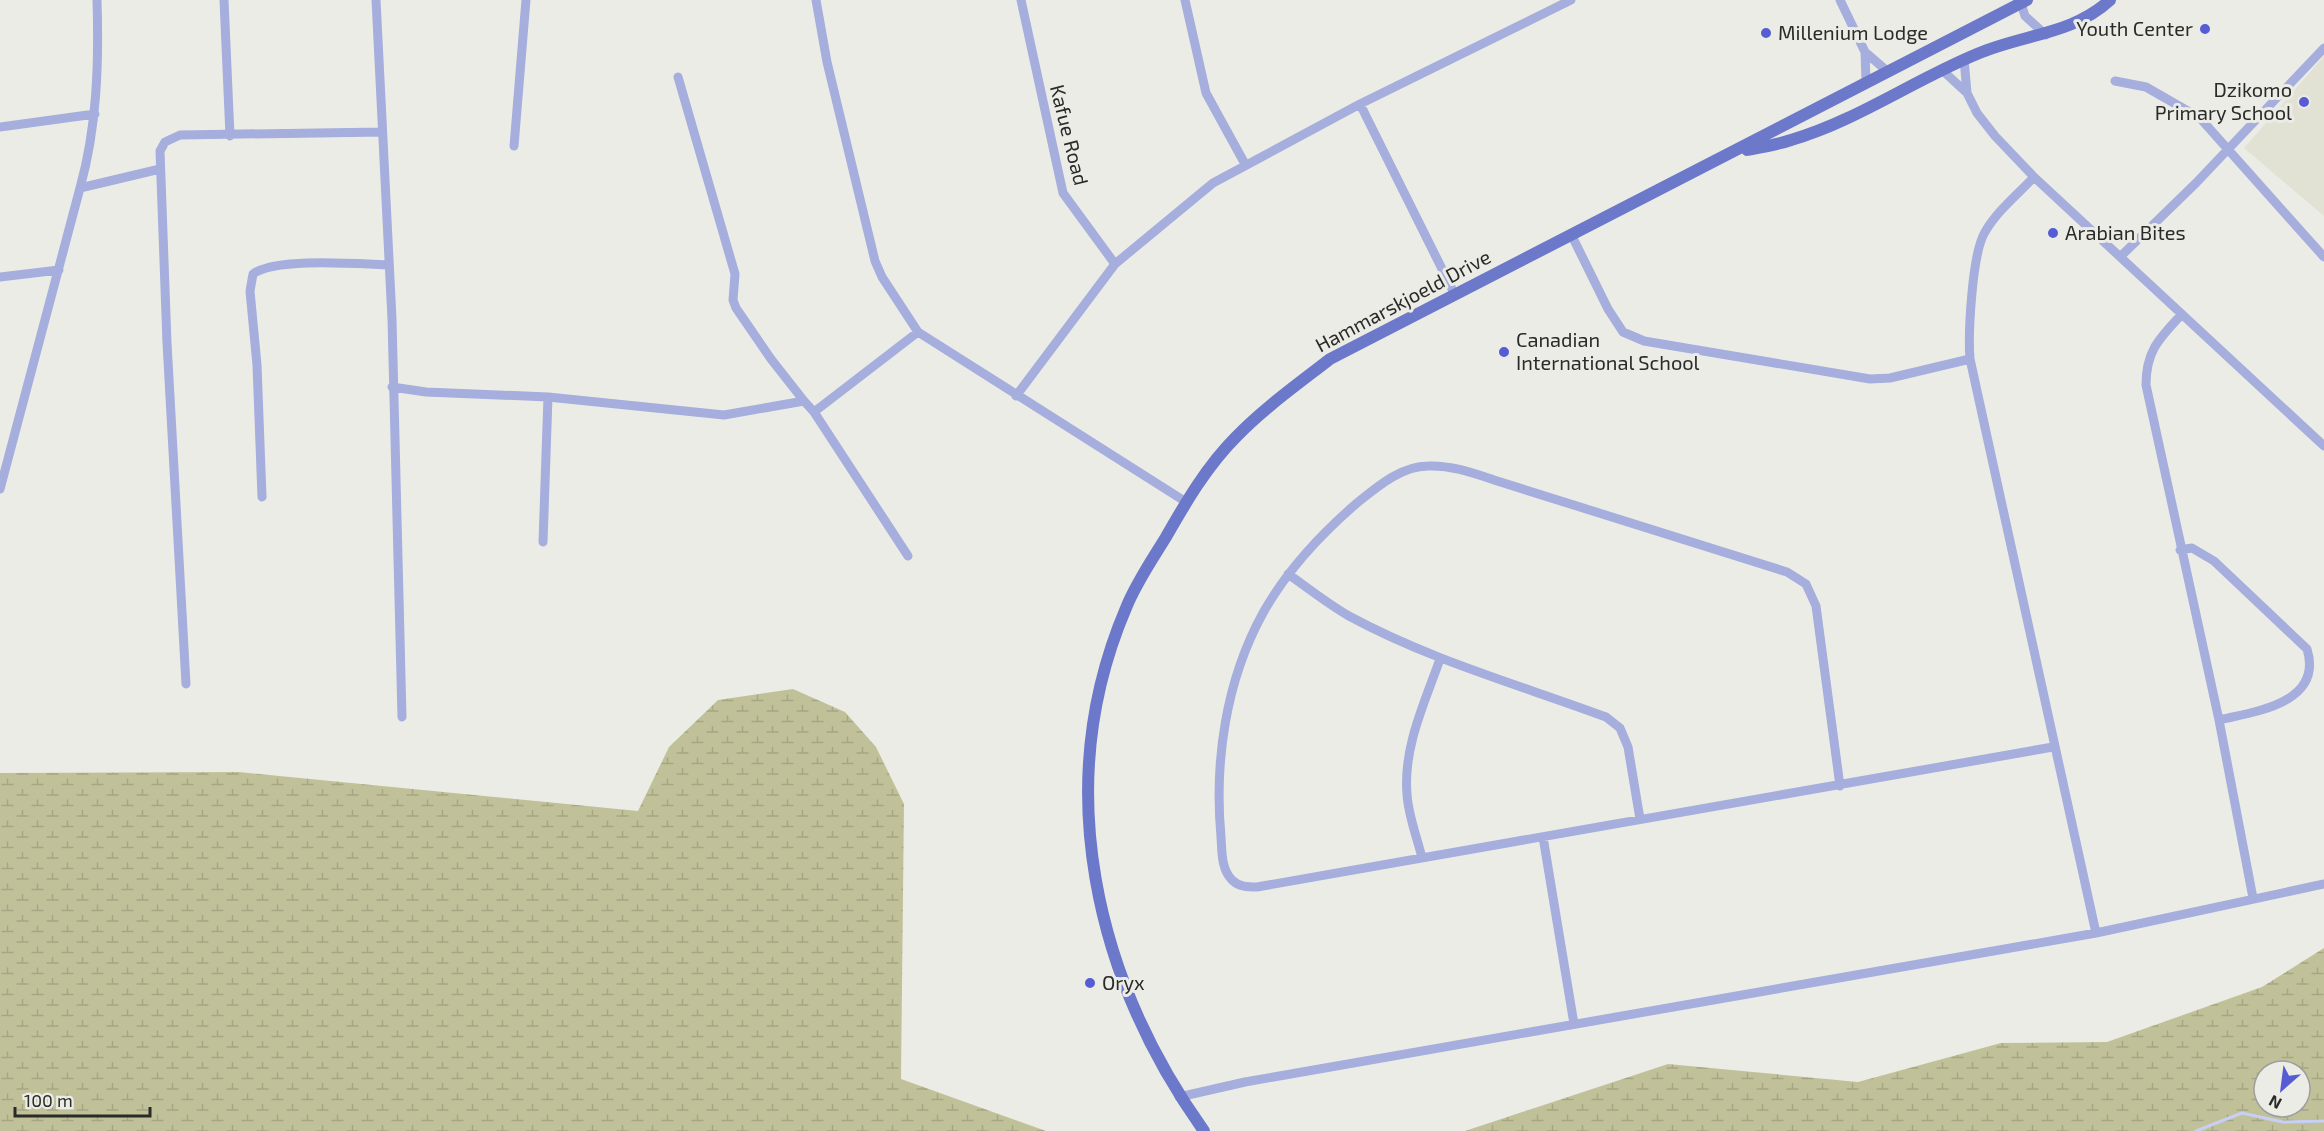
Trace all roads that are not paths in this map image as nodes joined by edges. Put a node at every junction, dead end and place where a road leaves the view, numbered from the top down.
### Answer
1 (97, 0) edge
2 (224, 0) edge
3 (376, 0) edge
4 (525, 0) edge
5 (816, 0) edge
6 (1020, 0) edge
7 (1185, 0) edge
8 (1570, 0) edge
9 (1840, 0) edge
10 (2022, 1) edge
11 (2106, 2) edge
12 (2046, 35) junction
13 (2324, 48) edge
14 (1865, 52) junction
15 (1964, 59) junction
16 (1942, 70) junction
17 (1887, 71) junction
18 (678, 77) dead end
19 (1866, 81) junction
20 (2115, 81) dead end
21 (1967, 93) junction
22 (1840, 95) junction
23 (1360, 104) junction
24 (95, 114) junction
25 (1853, 114) junction
26 (0, 127) edge
27 (381, 132) junction
28 (230, 136) junction
29 (514, 146) dead end
30 (2226, 149) junction
31 (1731, 154) junction
32 (1245, 164) junction
33 (160, 169) junction
34 (2034, 177) junction
35 (80, 189) junction
36 (1572, 236) junction
37 (2121, 256) junction
38 (2324, 257) edge
39 (1114, 264) junction
40 (389, 265) junction
41 (59, 270) junction
42 (0, 277) edge
43 (1455, 295) junction
44 (2182, 314) junction
45 (918, 332) junction
46 (1970, 359) junction
47 (392, 387) junction
48 (1016, 396) junction
49 (548, 397) junction
50 (804, 401) junction
51 (814, 412) junction
52 (2324, 446) edge
53 (0, 489) edge
54 (262, 497) dead end
55 (1186, 502) junction
56 (543, 542) dead end
57 (2180, 550) junction
58 (908, 556) dead end
59 (1288, 574) junction
60 (1440, 658) junction
61 (2319, 672) dead end
62 (186, 684) dead end
63 (2313, 689) dead end
64 (402, 717) dead end
65 (2218, 720) junction
66 (2053, 747) junction
67 (1840, 786) junction
68 (1640, 819) junction
69 (1543, 837) junction
70 (1422, 858) junction
71 (2324, 884) edge
72 (2253, 898) junction
73 (2096, 933) junction
74 (1574, 1024) junction
75 (1179, 1097) junction
76 (1204, 1131) edge

1 - 24 street
2 - 28 street
3 - 27 street
4 - 29 street
5 - 45 street
6 - 39 street, Kafue Road
7 - 32 street
8 - 23 street
9 - 14 street
10 - 12 street
10 - 17 main road, Hammarskjoeld Drive
11 - 12 main road, Hammarskjoeld Drive
12 - 15 main road, Hammarskjoeld Drive
13 - 30 street
14 - 17 street
14 - 19 street
15 - 16 main road, Hammarskjoeld Drive
15 - 21 street
16 - 21 street
16 - 25 main road, Hammarskjoeld Drive
17 - 19 main road, Hammarskjoeld Drive
18 - 50 street
19 - 22 main road, Hammarskjoeld Drive
20 - 30 street
21 - 34 street
22 - 25 main road
22 - 31 main road, Hammarskjoeld Drive
23 - 32 street
23 - 43 street
24 - 26 street
24 - 35 street
25 - 31 main road, Hammarskjoeld Drive
27 - 28 street
27 - 40 street
28 - 33 street
30 - 37 street
30 - 38 street
31 - 36 main road, Hammarskjoeld Drive
32 - 39 street
33 - 35 street
33 - 62 street
34 - 37 street
34 - 46 street
35 - 41 street
36 - 43 main road, Hammarskjoeld Drive
36 - 46 street
37 - 44 street
39 - 48 street
40 - 47 street
40 - 54 street
41 - 42 street
41 - 53 street
43 - 55 main road, Hammarskjoeld Drive
44 - 52 street
44 - 57 street
45 - 48 street
45 - 51 street
46 - 66 street
47 - 49 street
47 - 64 street
48 - 55 street
49 - 50 street
49 - 56 street
50 - 51 street
51 - 58 street
55 - 75 main road, Hammarskjoeld Drive
57 - 61 street
57 - 65 street
59 - 60 street
59 - 67 street
59 - 70 street
60 - 68 street
60 - 70 street
63 - 65 street
65 - 72 street
66 - 67 street
66 - 73 street
67 - 68 street
68 - 69 street
69 - 70 street
69 - 74 street
71 - 72 street
72 - 73 street
73 - 74 street
74 - 75 street
75 - 76 main road, Hammarskjoeld Drive

